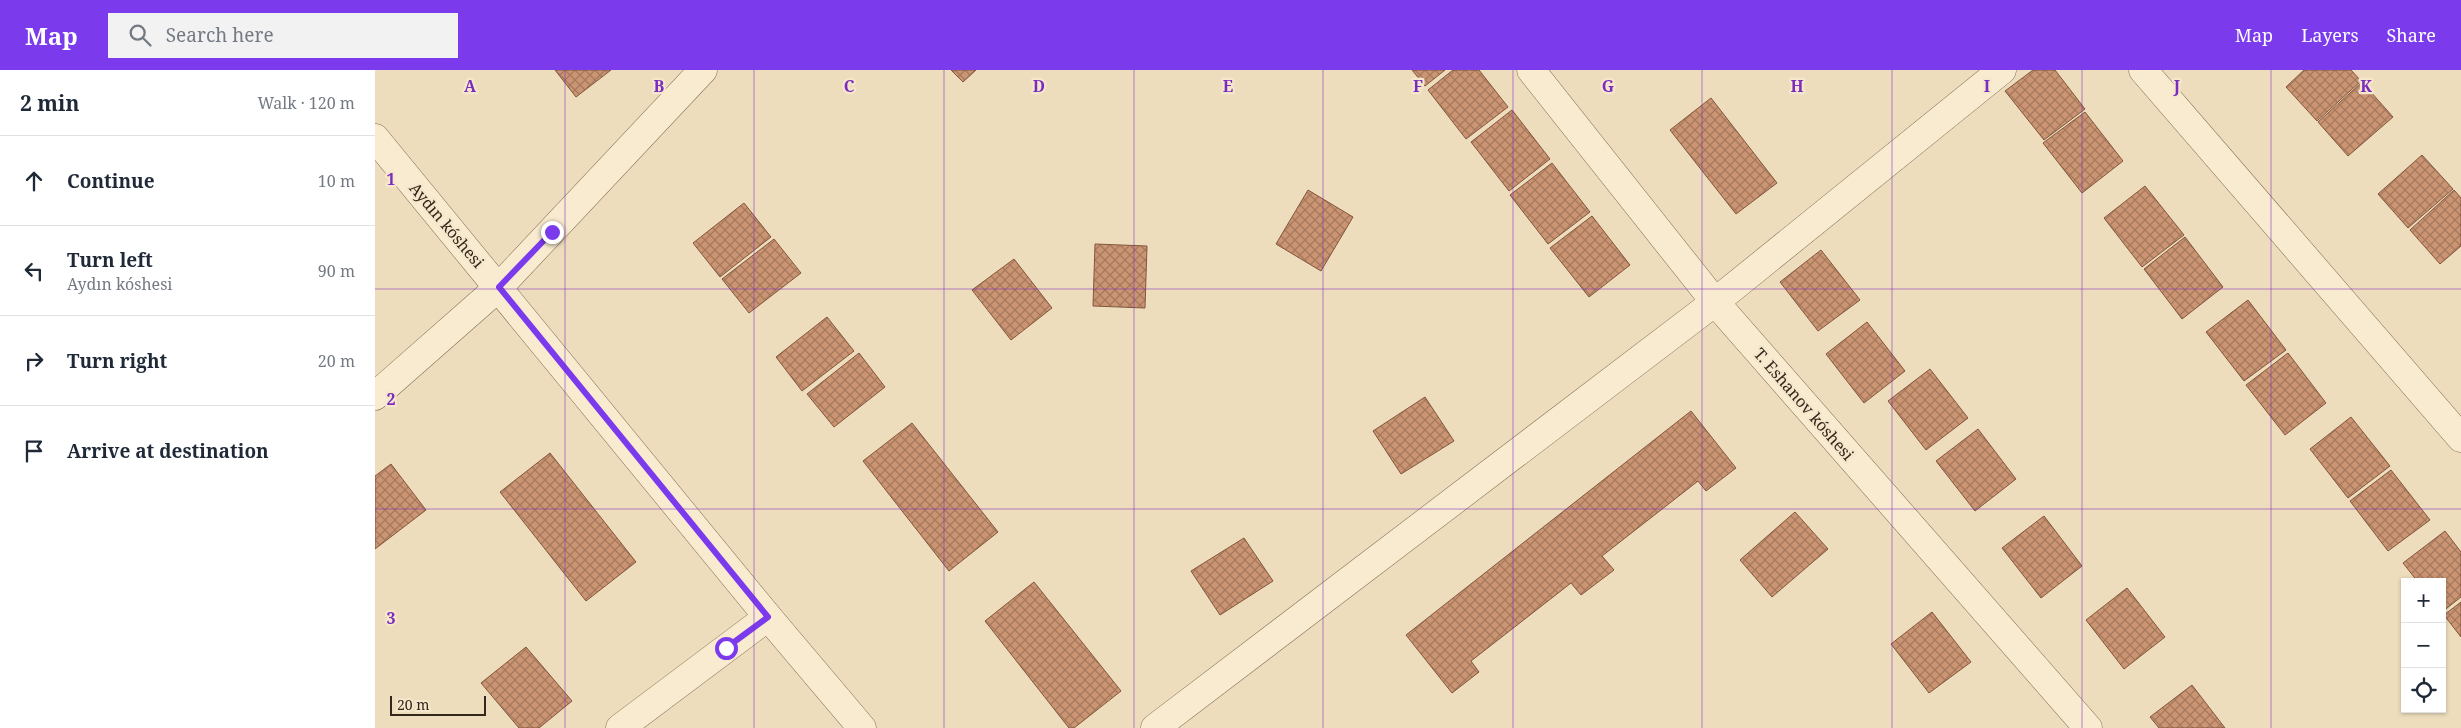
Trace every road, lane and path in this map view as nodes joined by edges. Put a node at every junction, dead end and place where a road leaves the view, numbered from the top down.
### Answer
1 (703, 70) edge
2 (1531, 70) edge
3 (2002, 70) edge
4 (2143, 70) edge
5 (375, 138) edge
6 (499, 287) junction
7 (1715, 302) junction
8 (375, 396) edge
9 (2461, 438) edge
10 (768, 617) junction
11 (620, 728) edge
12 (862, 728) edge
13 (1155, 728) edge
14 (2087, 728) edge

1 - 6 street
2 - 7 street, T. Eshanov kóshesi
3 - 7 street
4 - 9 street
5 - 6 street, Aydın kóshesi
6 - 8 street
6 - 10 street, Aydın kóshesi
7 - 13 street
7 - 14 street, T. Eshanov kóshesi
10 - 11 street
10 - 12 street, Aydın kóshesi

